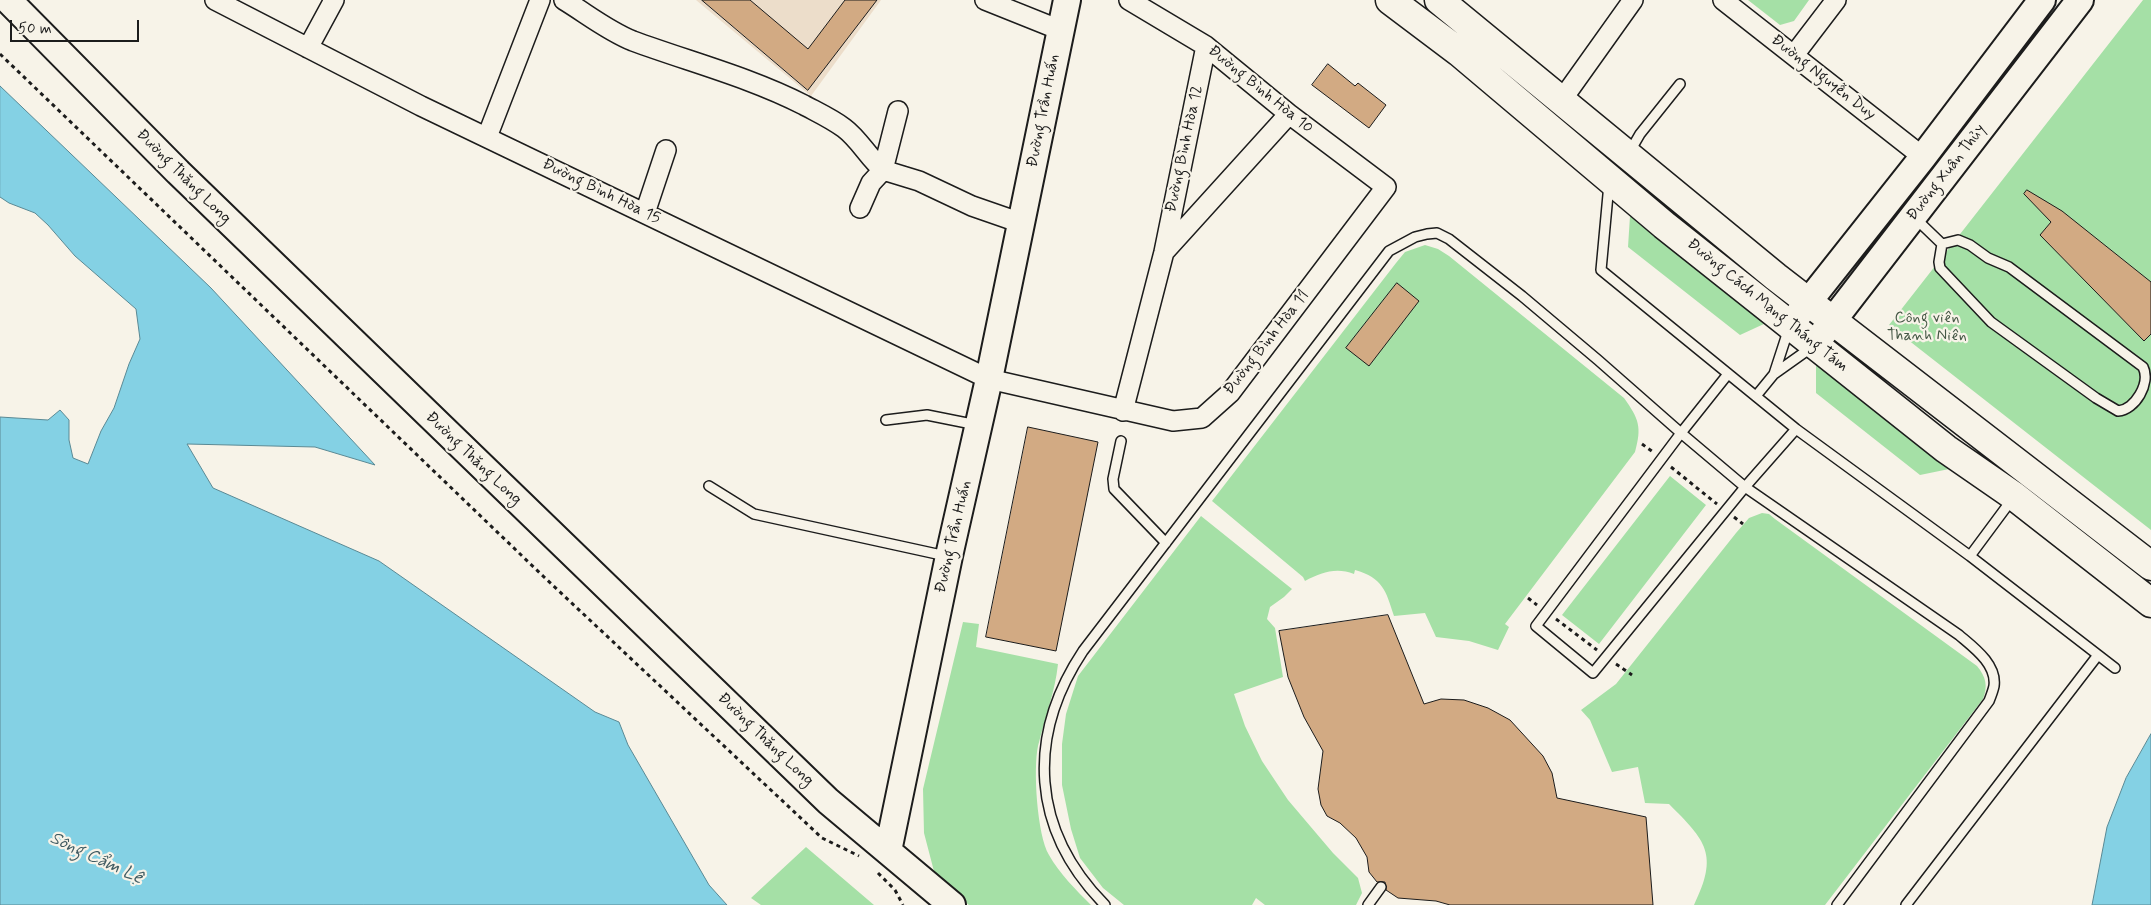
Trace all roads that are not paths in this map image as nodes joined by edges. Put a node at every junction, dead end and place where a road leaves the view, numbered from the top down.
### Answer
1 (8, 0) edge
2 (215, 0) edge
3 (334, 0) edge
4 (540, 0) edge
5 (985, 0) edge
6 (1067, 0) edge
7 (1129, 0) edge
8 (1390, 0) edge
9 (1439, 0) edge
10 (1633, 0) edge
11 (1723, 0) edge
12 (1836, 0) edge
13 (2042, 0) edge
14 (2080, 0) edge
15 (575, 3) edge
16 (1060, 30) junction
17 (1206, 46) junction
18 (308, 48) junction
19 (1794, 55) junction
20 (1680, 84) dead end
21 (1561, 101) junction
22 (898, 111) dead end
23 (1289, 114) junction
24 (486, 137) junction
25 (666, 150) dead end
26 (1628, 155) junction
27 (1923, 157) junction
28 (883, 170) junction
29 (1610, 179) junction
30 (1386, 186) joint
31 (860, 208) dead end
32 (645, 213) junction
33 (1913, 217) junction
34 (1022, 223) junction
35 (1942, 244) junction
36 (1164, 252) junction
37 (1808, 302) junction
38 (1832, 321) junction
39 (1790, 325) junction
40 (1814, 345) junction
41 (1728, 374) junction
42 (1774, 374) junction
43 (989, 380) junction
44 (1756, 396) junction
45 (1123, 411) junction
46 (886, 420) dead end
47 (980, 425) junction
48 (1796, 429) junction
49 (1680, 433) junction
50 (1121, 441) dead end
51 (708, 486) dead end
52 (1746, 487) junction
53 (2014, 496) junction
54 (1166, 543) junction
55 (949, 556) junction
56 (1970, 556) junction
57 (2151, 566) edge
58 (2151, 603) edge
59 (2098, 655) junction
60 (2115, 668) dead end
61 (882, 861) junction
62 (1382, 887) dead end
63 (952, 905) edge
64 (1105, 905) edge
65 (1368, 905) edge
66 (1837, 905) edge
67 (1906, 905) edge

1 - 61 street, Đường Thăng Long
2 - 18 street, Đường Bình Hòa 15
3 - 18 street
4 - 24 street
5 - 16 street
6 - 16 street, Đường Trần Huấn
7 - 17 street, Đường Bình Hòa 10
8 - 29 highway, Đường Cách Mạng Tháng Tám
9 - 21 highway, Đường Cách Mạng Tháng Tám
10 - 21 street
11 - 19 street, Đường Nguyễn Duy
12 - 19 street
13 - 27 street, Đường Xuân Thủy
14 - 33 street, Đường Xuân Thủy
15 - 28 street
16 - 34 street, Đường Trần Huấn
17 - 23 street, Đường Bình Hòa 10
17 - 36 street, Đường Bình Hòa 12
18 - 24 street, Đường Bình Hòa 15
19 - 27 street, Đường Nguyễn Duy
20 - 26 lane
21 - 26 highway, Đường Cách Mạng Tháng Tám
22 - 28 street
23 - 30 street, Đường Bình Hòa 10
23 - 36 street, Đường Bình Hòa 12
24 - 32 street, Đường Bình Hòa 15
25 - 32 street
26 - 37 highway, Đường Cách Mạng Tháng Tám
27 - 37 street, Đường Xuân Thủy
28 - 31 street
28 - 34 street
29 - 39 highway, Đường Cách Mạng Tháng Tám
29 - 41 lane
30 - 45 street, Đường Bình Hòa 11
32 - 43 street, Đường Bình Hòa 15
33 - 35 lane
33 - 38 street, Đường Xuân Thủy
34 - 43 street, Đường Trần Huấn
35 - 35 lane
36 - 45 street, Đường Bình Hòa 12
37 - 38 highway, Đường Cách Mạng Tháng Tám
37 - 39 street, Đường Xuân Thủy
38 - 40 street, Đường Xuân Thủy
38 - 57 highway, Đường Cách Mạng Tháng Tám
39 - 40 highway, Đường Cách Mạng Tháng Tám
39 - 42 lane
40 - 42 lane
40 - 53 highway, Đường Cách Mạng Tháng Tám
41 - 44 lane
41 - 49 lane
42 - 44 lane
43 - 45 street, Đường Bình Hòa 11
43 - 47 street, Đường Trần Huấn
44 - 48 lane
46 - 47 lane
47 - 55 street, Đường Trần Huấn
48 - 52 lane
48 - 56 lane
49 - 52 lane
49 - 52 lane
49 - 54 lane
50 - 54 lane
51 - 55 lane
52 - 66 lane
53 - 56 lane
53 - 58 highway, Đường Cách Mạng Tháng Tám
54 - 64 lane
55 - 61 street, Đường Trần Huấn
56 - 59 lane
59 - 60 lane
59 - 67 lane
61 - 63 street, Đường Thăng Long
62 - 65 lane

